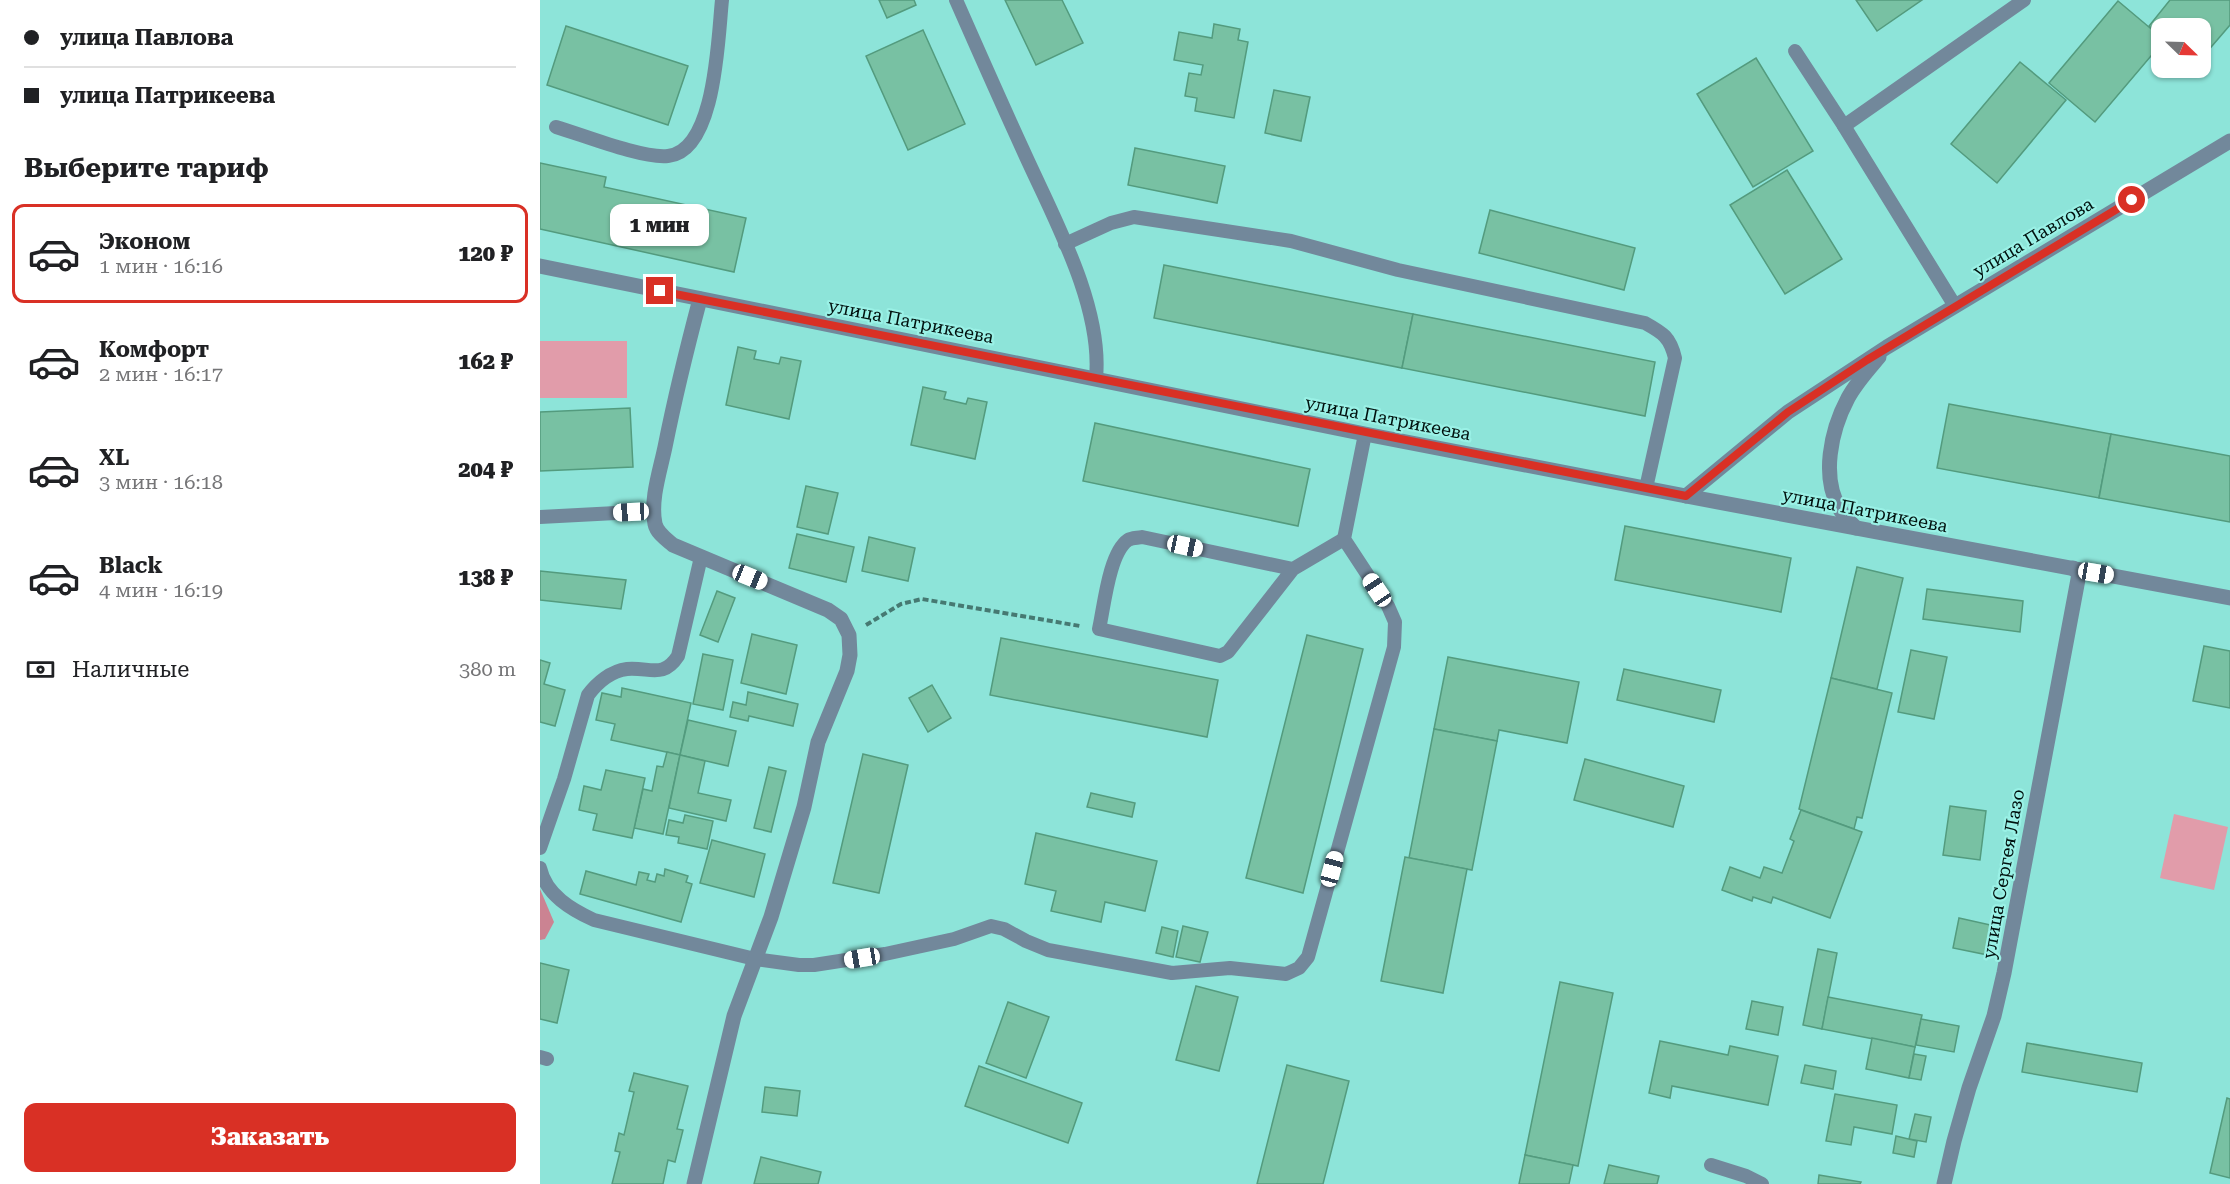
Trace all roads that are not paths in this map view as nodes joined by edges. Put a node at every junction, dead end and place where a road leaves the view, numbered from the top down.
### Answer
1 (722, 0) edge
2 (956, 0) edge
3 (2024, 0) edge
4 (1796, 51) dead end
5 (1844, 126) junction
6 (556, 127) dead end
7 (2230, 141) edge
8 (1065, 244) junction
9 (540, 266) edge
10 (700, 299) junction
11 (1955, 306) junction
12 (1887, 347) junction
13 (1096, 378) junction
14 (1365, 434) junction
15 (1646, 488) junction
16 (1686, 496) junction
17 (654, 511) junction
18 (540, 516) edge
19 (1856, 528) junction
20 (1344, 539) junction
21 (701, 557) junction
22 (2073, 568) junction
23 (1293, 569) junction
24 (2230, 597) edge
25 (540, 848) edge
26 (540, 868) edge
27 (755, 959) junction
28 (1711, 1165) dead end
29 (694, 1184) edge
30 (1762, 1184) edge
31 (1944, 1184) edge

1 - 6 lane
2 - 8 lane
3 - 5 lane
4 - 5 lane
5 - 11 lane
7 - 11 street, улица Павлова
8 - 13 lane
8 - 15 lane
9 - 10 street, улица Патрикеева
10 - 13 street, улица Патрикеева
10 - 17 street
11 - 12 street, улица Павлова
12 - 16 street, улица Павлова
12 - 19 street, улица Павлова
13 - 14 street, улица Патрикеева
14 - 15 street, улица Патрикеева
14 - 20 lane
15 - 16 street, улица Патрикеева
16 - 19 street, улица Патрикеева
17 - 18 lane
17 - 21 street
19 - 22 street, улица Патрикеева
20 - 23 lane
20 - 27 lane
21 - 25 lane
21 - 27 street
22 - 24 street, улица Патрикеева
22 - 31 street, улица Сергея Лазо
23 - 23 lane
26 - 27 lane
27 - 29 street
28 - 30 lane

